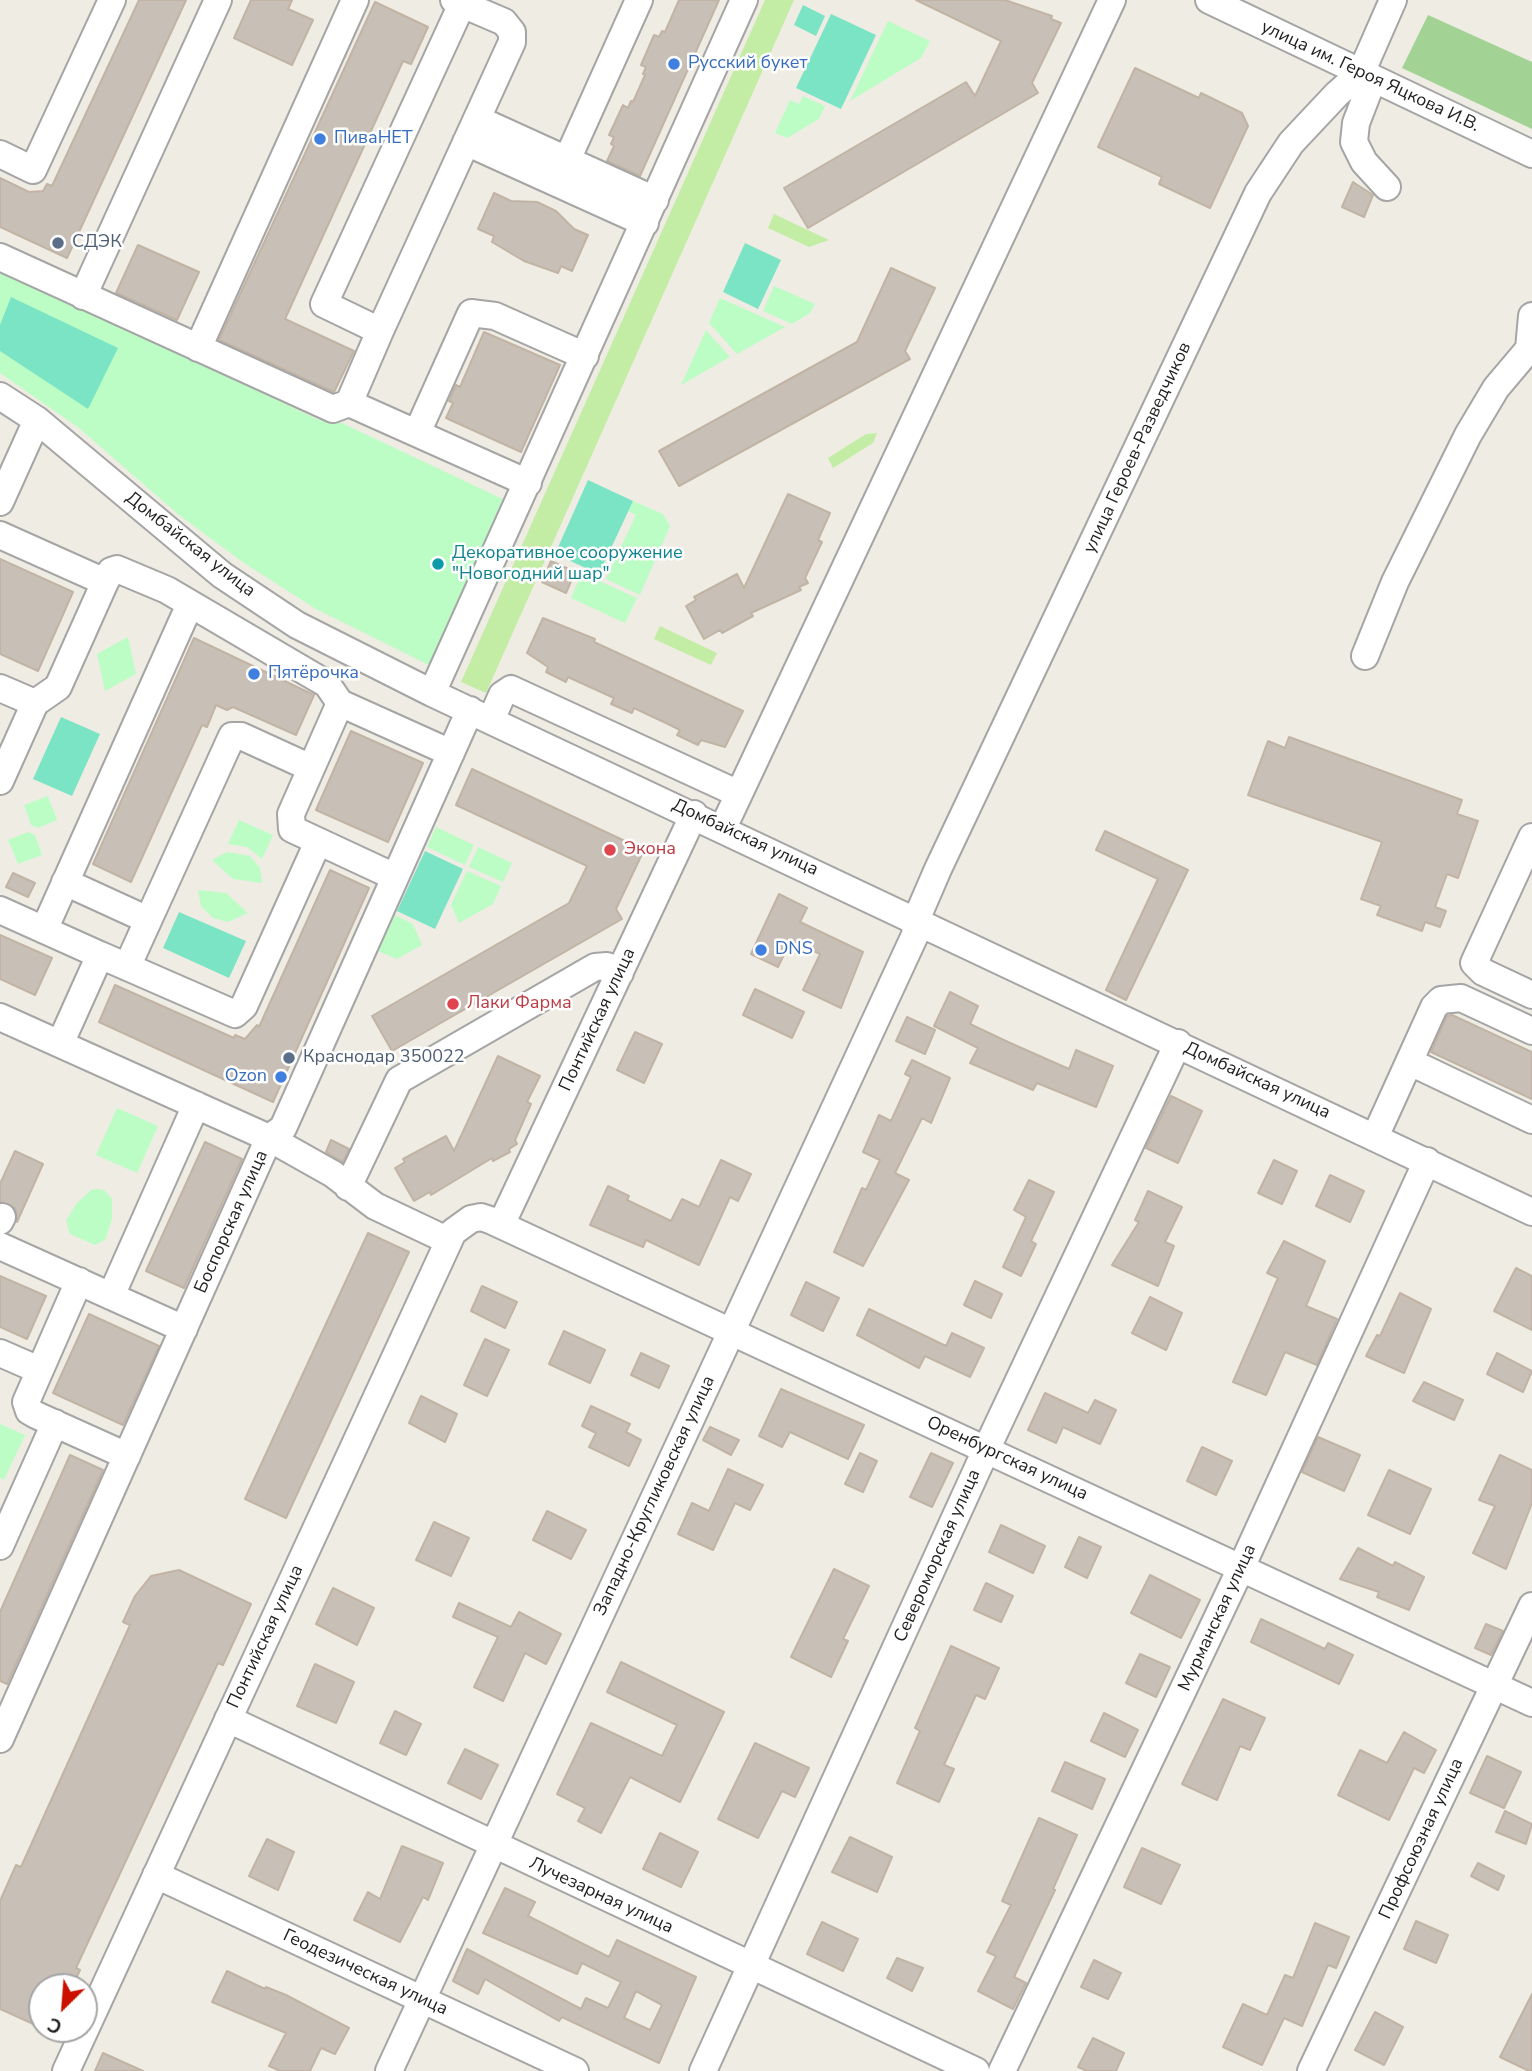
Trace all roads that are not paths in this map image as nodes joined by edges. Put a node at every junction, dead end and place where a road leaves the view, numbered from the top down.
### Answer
1 (112, 0) edge
2 (218, 0) edge
3 (355, 0) edge
4 (639, 0) edge
5 (744, 0) edge
6 (1112, 0) edge
7 (1209, 0) edge
8 (1393, 0) edge
9 (458, 2) edge
10 (1367, 76) junction
11 (471, 131) junction
12 (0, 154) edge
13 (1532, 154) edge
14 (567, 160) junction
15 (1387, 187) dead end
16 (650, 211) junction
17 (0, 257) edge
18 (83, 296) junction
19 (1532, 316) edge
20 (380, 331) junction
21 (198, 348) junction
22 (1531, 350) edge
23 (585, 356) junction
24 (0, 396) edge
25 (349, 402) junction
26 (37, 420) junction
27 (417, 433) junction
28 (528, 483) junction
29 (0, 502) edge
30 (0, 535) edge
31 (105, 582) junction
32 (190, 604) junction
33 (1366, 656) dead end
34 (0, 688) edge
35 (432, 693) junction
36 (340, 703) junction
37 (35, 704) junction
38 (480, 715) junction
39 (451, 753) junction
40 (311, 768) junction
41 (0, 781) edge
42 (739, 794) junction
43 (694, 814) junction
44 (723, 828) junction
45 (1532, 837) edge
46 (318, 842) junction
47 (395, 877) junction
48 (65, 882) junction
49 (0, 910) edge
50 (148, 920) junction
51 (916, 920) junction
52 (44, 930) junction
53 (100, 955) junction
54 (127, 967) junction
55 (620, 973) junction
56 (1532, 995) edge
57 (0, 1017) edge
58 (1532, 1031) edge
59 (1178, 1043) junction
60 (60, 1044) junction
61 (1410, 1062) junction
62 (196, 1105) junction
63 (1532, 1120) edge
64 (1375, 1137) junction
65 (269, 1138) junction
66 (1427, 1161) junction
67 (348, 1187) junction
68 (1532, 1212) edge
69 (491, 1221) junction
70 (449, 1241) junction
71 (0, 1246) edge
72 (79, 1281) junction
73 (111, 1296) junction
74 (184, 1329) junction
75 (731, 1332) junction
76 (0, 1353) edge
77 (39, 1370) junction
78 (55, 1423) junction
79 (986, 1450) junction
80 (127, 1456) junction
81 (0, 1546) edge
82 (1241, 1568) junction
83 (1532, 1606) edge
84 (1495, 1686) junction
85 (1532, 1703) edge
86 (228, 1719) junction
87 (0, 1739) edge
88 (493, 1845) junction
89 (156, 1875) junction
90 (753, 1968) junction
91 (423, 2000) junction
92 (66, 2071) edge
93 (389, 2071) edge
94 (575, 2071) edge
95 (703, 2071) edge
96 (975, 2071) edge
97 (1002, 2071) edge
98 (1311, 2071) edge

1 - 12 street
2 - 18 street
3 - 21 street
4 - 14 street
5 - 16 street
6 - 42 street
7 - 10 street, улица им. Героя Яцкова И.В.
8 - 10 street, улица Героев-Разведчиков
9 - 11 street
9 - 20 street
10 - 13 street, улица им. Героя Яцкова И.В.
10 - 15 street
10 - 51 street, улица Героев-Разведчиков
11 - 14 street
11 - 16 street
11 - 20 street
14 - 16 street
16 - 23 street
17 - 18 street
18 - 21 street
19 - 22 street
20 - 25 street
21 - 25 street
22 - 33 street
23 - 27 street
23 - 28 street
24 - 26 street, Домбайская улица
25 - 27 street
26 - 29 street
26 - 35 street, Домбайская улица
27 - 28 street
28 - 35 street
30 - 31 street
31 - 32 street
31 - 37 street
32 - 36 street
32 - 48 street
34 - 37 street
35 - 38 street, Домбайская улица
36 - 39 street
36 - 40 street
37 - 41 street
38 - 39 street, Боспорская улица
38 - 42 street, Боспорская улица
38 - 43 street, Домбайская улица
39 - 47 street, Боспорская улица
40 - 46 street
40 - 50 street
42 - 44 street
43 - 44 street, Домбайская улица
43 - 55 street, Понтийская улица
44 - 51 street, Домбайская улица
45 - 56 street
46 - 47 street
46 - 54 street
47 - 65 street, Боспорская улица
48 - 50 street
48 - 52 street
49 - 52 street
50 - 54 street
51 - 59 street, Домбайская улица
51 - 75 street, Западно-Кругликовская улица
52 - 53 street
53 - 54 street
53 - 60 street
55 - 67 street
55 - 69 street, Понтийская улица
57 - 60 street
58 - 61 street
59 - 64 street, Домбайская улица
59 - 79 street, Североморская улица
60 - 62 street
61 - 63 street
61 - 64 street
62 - 65 street
62 - 73 street
64 - 66 street, Домбайская улица
65 - 67 street
65 - 74 street, Боспорская улица
66 - 68 street, Домбайская улица
66 - 82 street, Мурманская улица
67 - 70 street
69 - 70 street, Понтийская улица
69 - 75 street, Оренбургская улица
70 - 86 street, Понтийская улица
71 - 72 street
72 - 73 street
72 - 77 street
73 - 74 street
74 - 80 street, Боспорская улица
75 - 79 street, Оренбургская улица
75 - 88 street, Западно-Кругликовская улица
76 - 77 street
77 - 78 street
78 - 80 street
78 - 81 street
79 - 82 street, Оренбургская улица
79 - 90 street, Североморская улица
80 - 87 street, Боспорская улица
82 - 84 street, Оренбургская улица
82 - 97 street, Мурманская улица
83 - 84 street, Профсоюзная улица
84 - 85 street, Оренбургская улица
84 - 98 street, Профсоюзная улица
86 - 88 street, Лучезарная улица
86 - 89 street, Понтийская улица
88 - 90 street, Лучезарная улица
88 - 91 street, Западно-Кругликовская улица
89 - 91 street, Геодезическая улица
89 - 92 street, Понтийская улица
90 - 95 street, Североморская улица
90 - 96 street, Лучезарная улица
91 - 93 street, Западно-Кругликовская улица
91 - 94 street, Геодезическая улица

